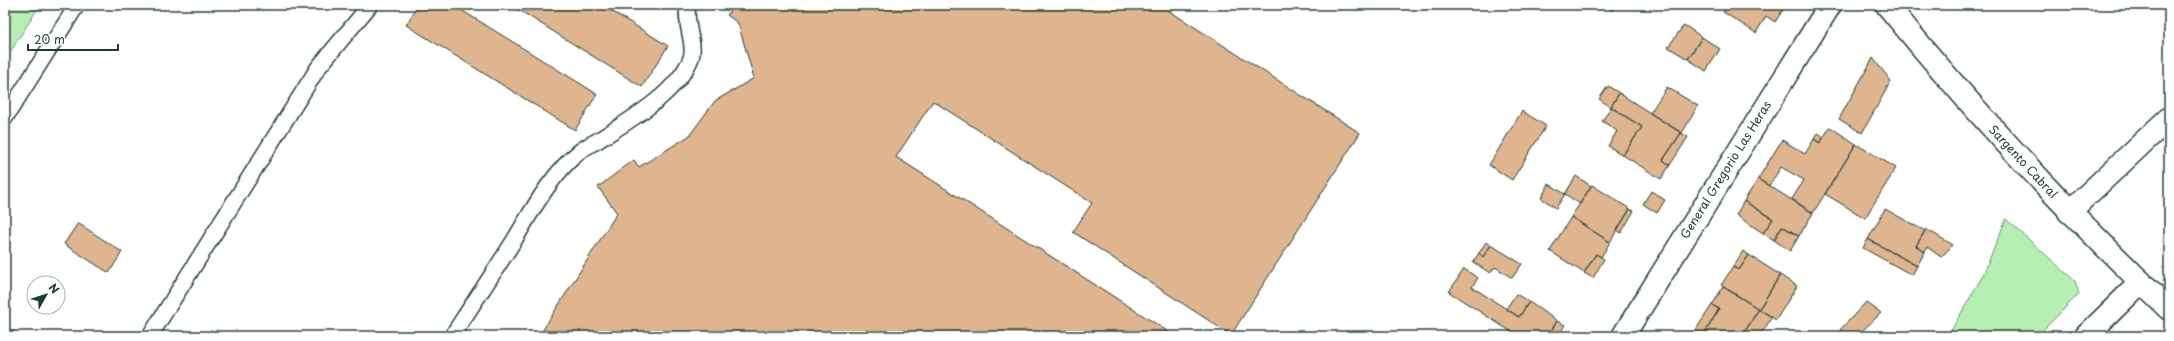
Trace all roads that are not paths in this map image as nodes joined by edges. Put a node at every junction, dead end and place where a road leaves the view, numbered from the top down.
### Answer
1 (77, 5) edge
2 (370, 5) edge
3 (688, 5) edge
4 (1830, 5) edge
5 (1887, 5) edge
6 (5, 118) edge
7 (2169, 118) edge
8 (2070, 212) junction
9 (2141, 282) junction
10 (2169, 309) edge
11 (150, 336) edge
12 (452, 336) edge
13 (1623, 336) edge
14 (2086, 336) edge

1 - 6 lane
2 - 11 lane
3 - 12 lane
4 - 13 street, General Gregorio Las Heras
5 - 8 street, Sargento Cabral
7 - 8 street
8 - 9 street, Sargento Cabral
9 - 10 street, Sargento Cabral
9 - 14 street

